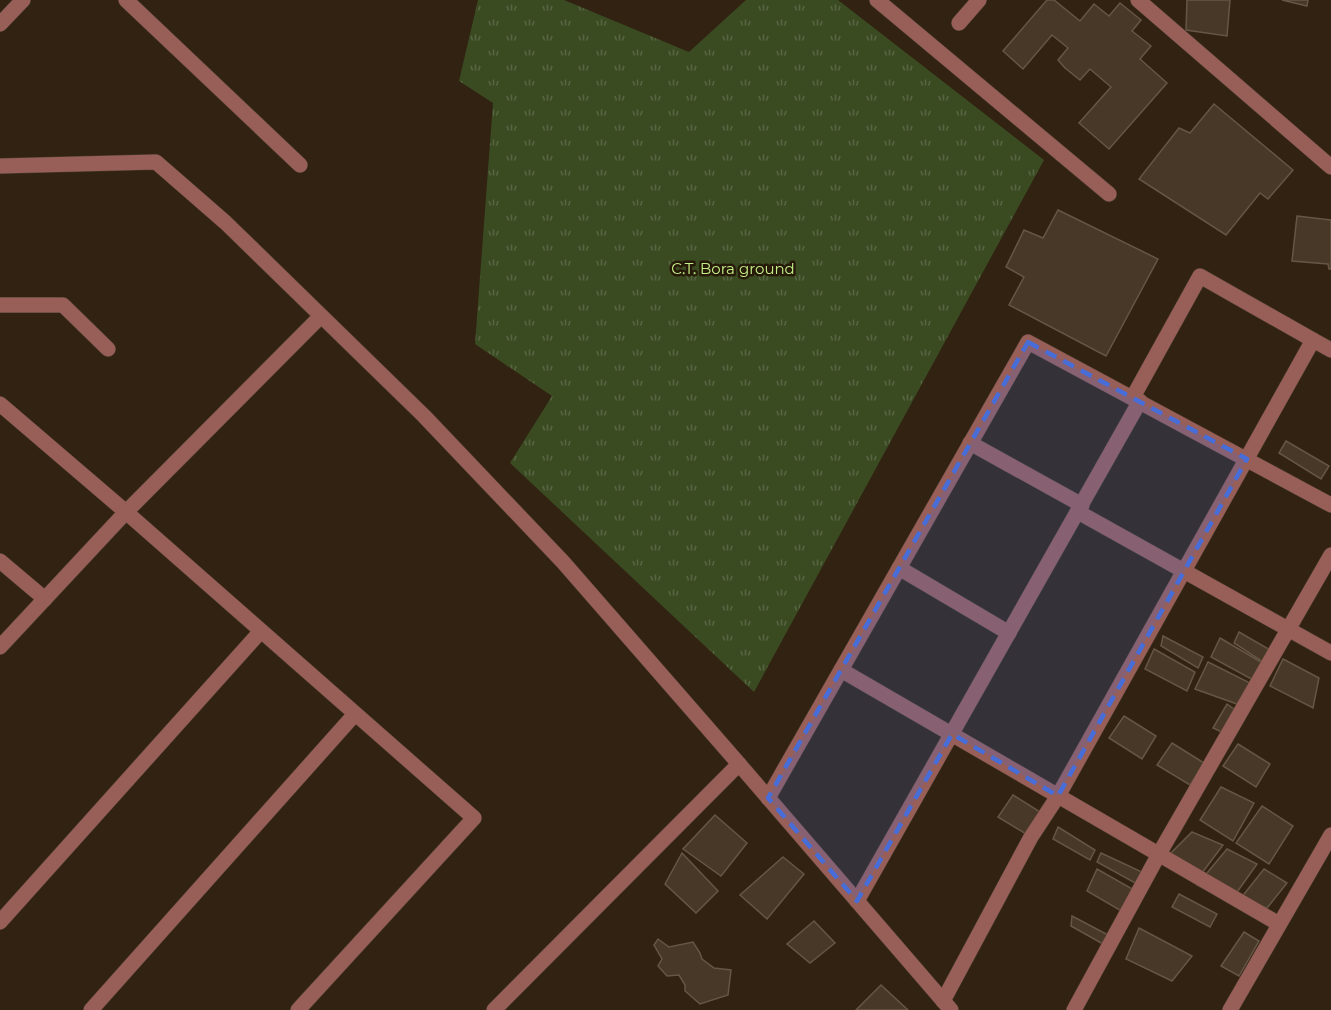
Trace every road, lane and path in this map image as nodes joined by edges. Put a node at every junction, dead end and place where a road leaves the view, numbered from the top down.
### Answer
1 (22, 0) edge
2 (126, 0) edge
3 (877, 0) edge
4 (979, 0) edge
5 (1138, 0) edge
6 (959, 23) dead end
7 (0, 24) edge
8 (300, 165) dead end
9 (0, 166) edge
10 (1331, 167) edge
11 (1109, 194) dead end
12 (0, 305) edge
13 (321, 316) junction
14 (1313, 340) junction
15 (108, 349) dead end
16 (1331, 350) edge
17 (1136, 399) junction
18 (0, 404) edge
19 (970, 443) junction
20 (1247, 459) junction
21 (1331, 505) edge
22 (1080, 508) junction
23 (126, 512) junction
24 (1331, 555) edge
25 (0, 561) edge
26 (899, 568) junction
27 (1184, 571) junction
28 (45, 598) junction
29 (1288, 629) junction
30 (261, 631) junction
31 (1010, 633) junction
32 (0, 647) edge
33 (1331, 653) edge
34 (841, 670) junction
35 (356, 714) junction
36 (952, 734) junction
37 (739, 764) junction
38 (1058, 796) junction
39 (768, 798) junction
40 (1331, 835) edge
41 (1159, 854) junction
42 (857, 902) junction
43 (0, 922) edge
44 (1279, 924) junction
45 (947, 1005) edge
46 (91, 1010) edge
47 (298, 1010) edge
48 (494, 1010) edge
49 (1074, 1010) edge
50 (1230, 1010) edge

1 - 7 street
2 - 8 street
3 - 11 street
4 - 6 street
5 - 10 street
9 - 13 street
12 - 15 street
13 - 23 street
13 - 37 street
14 - 16 street
14 - 17 street
14 - 20 street
17 - 19 street
17 - 20 street
17 - 22 street
18 - 23 street
19 - 22 street
19 - 26 street
20 - 21 street
20 - 27 street
22 - 27 street
22 - 31 street
23 - 28 street
23 - 30 street
24 - 29 street
25 - 28 street
26 - 31 street
26 - 34 street
27 - 29 street
27 - 38 street
28 - 32 street
29 - 33 street
29 - 41 street
30 - 35 street
30 - 43 street
31 - 36 street
34 - 36 street
34 - 39 street
35 - 46 street
35 - 47 street
36 - 38 street
36 - 42 street
37 - 39 street
37 - 48 street
38 - 41 street
38 - 45 street
39 - 42 street
40 - 44 street
41 - 44 street
41 - 49 street
42 - 45 street
44 - 50 street

